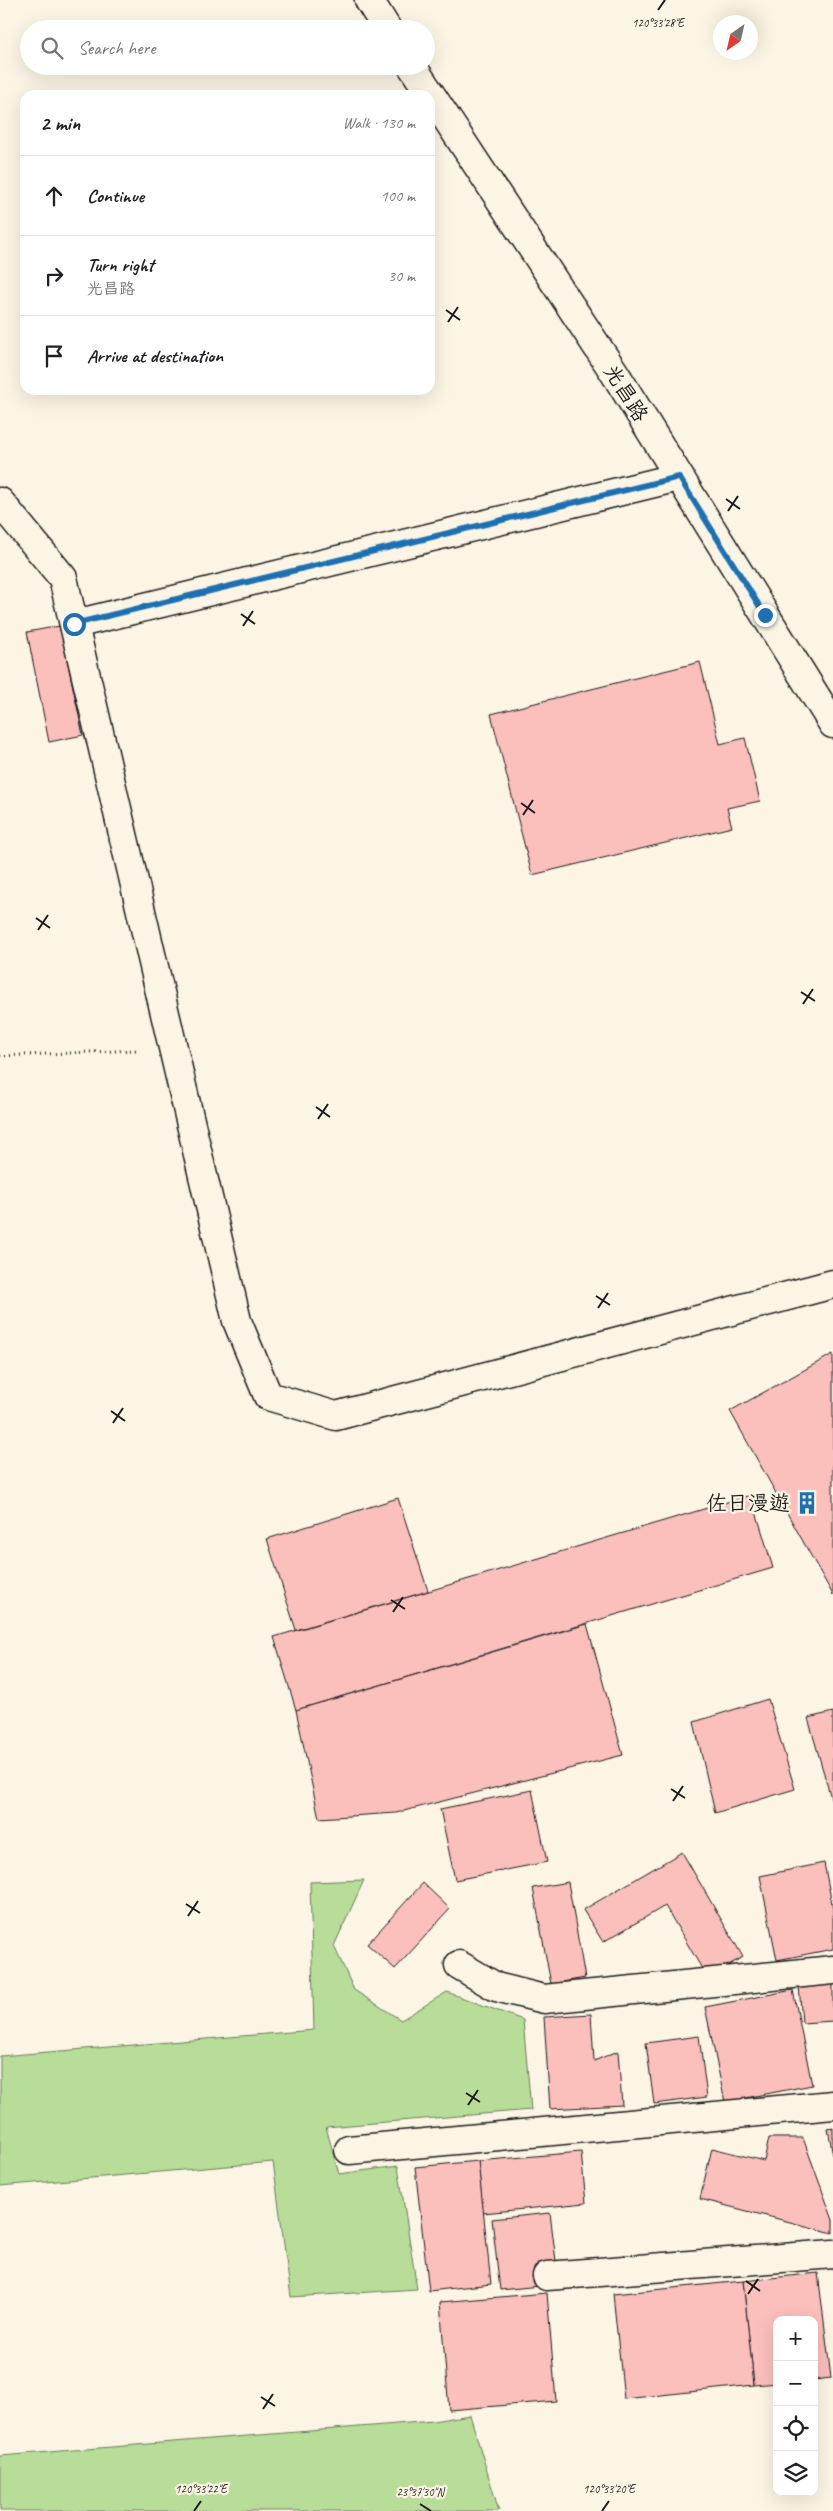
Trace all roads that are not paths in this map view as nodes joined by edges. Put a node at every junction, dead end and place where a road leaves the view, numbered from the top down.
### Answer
1 (368, 0) edge
2 (382, 20) edge
3 (418, 75) edge
4 (428, 90) edge
5 (435, 101) edge
6 (679, 477) junction
7 (0, 502) edge
8 (74, 624) junction
9 (833, 724) edge
10 (833, 1284) edge
11 (459, 1965) dead end
12 (833, 1970) edge
13 (833, 2105) edge
14 (349, 2150) dead end
15 (833, 2254) edge
16 (547, 2276) dead end

1 - 2 street
3 - 4 street, 光昌路
5 - 6 street, 光昌路
6 - 8 street
6 - 9 street, 光昌路
7 - 8 street
8 - 10 street
11 - 12 street
13 - 14 street
15 - 16 street

